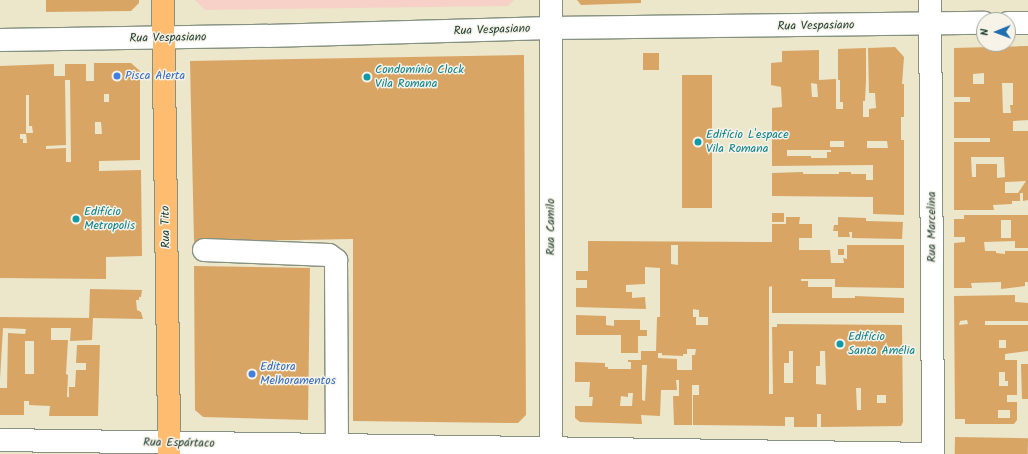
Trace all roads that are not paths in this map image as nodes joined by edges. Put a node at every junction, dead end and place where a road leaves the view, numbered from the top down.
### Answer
1 (163, 0) edge
2 (551, 0) edge
3 (930, 0) edge
4 (1016, 23) edge
5 (1028, 23) edge
6 (930, 24) junction
7 (976, 24) edge
8 (551, 28) junction
9 (164, 38) junction
10 (0, 40) edge
11 (204, 250) dead end
12 (0, 440) edge
13 (337, 445) junction
14 (170, 449) edge
15 (551, 451) edge
16 (933, 454) edge

1 - 9 main road, Rua Tito
2 - 8 street, Rua Camilo
3 - 6 street, Rua Marcelina
4 - 5 street
6 - 7 street, Rua Vespasiano
6 - 8 street, Rua Vespasiano
6 - 16 street, Rua Marcelina
8 - 9 street, Rua Vespasiano
8 - 15 street, Rua Camilo
9 - 10 street, Rua Vespasiano
9 - 14 main road, Rua Tito
11 - 13 street
12 - 14 street, Rua Espártaco
13 - 14 street, Rua Espártaco
13 - 15 street, Rua Espártaco
15 - 16 street, Rua Espártaco

